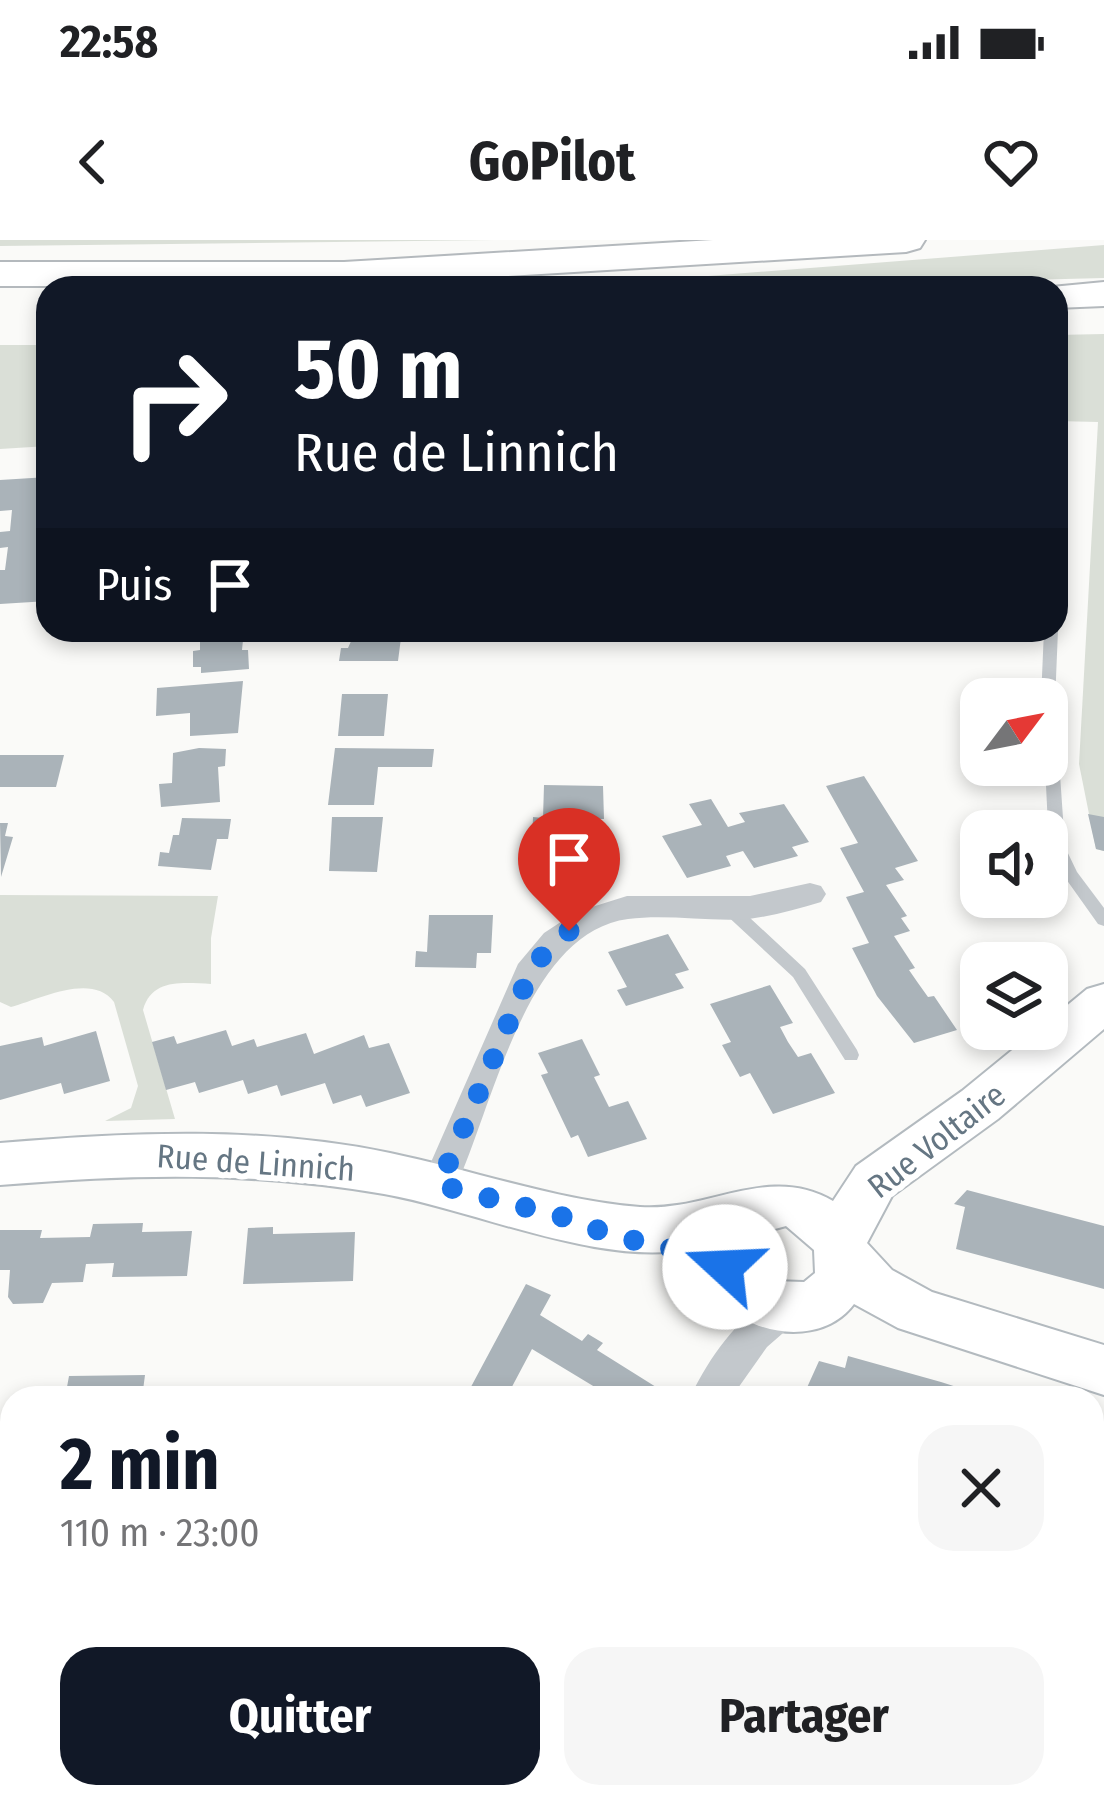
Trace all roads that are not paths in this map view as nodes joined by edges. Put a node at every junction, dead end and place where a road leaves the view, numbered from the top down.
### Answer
1 (846, 240) edge
2 (906, 240) edge
3 (714, 254) junction
4 (0, 274) edge
5 (1104, 294) edge
6 (1068, 296) edge
7 (1068, 309) edge
8 (1104, 309) edge
9 (1050, 642) edge
10 (810, 894) dead end
11 (729, 908) junction
12 (1104, 920) edge
13 (1104, 968) edge
14 (1068, 1001) edge
15 (1104, 1002) edge
16 (1015, 1050) edge
17 (850, 1054) dead end
18 (0, 1164) edge
19 (439, 1185) junction
20 (762, 1208) junction
21 (567, 1218) junction
22 (843, 1249) junction
23 (728, 1274) junction
24 (795, 1307) junction
25 (1027, 1348) junction
26 (1104, 1370) edge
27 (718, 1386) edge

1 - 3 highway
2 - 3 highway
3 - 4 highway
5 - 6 highway
7 - 8 highway
9 - 12 lane
10 - 11 street
11 - 17 lane
11 - 19 street
13 - 14 street
15 - 22 street, Rue Voltaire
16 - 20 street, Rue Voltaire
18 - 19 street, Rue de Linnich
19 - 21 street, Rue de Linnich
20 - 21 street, Rue de Linnich
20 - 22 street
20 - 23 street
21 - 23 street, Rue de Linnich
22 - 24 street
22 - 25 street
23 - 24 street
24 - 25 street
24 - 27 street
25 - 26 street

